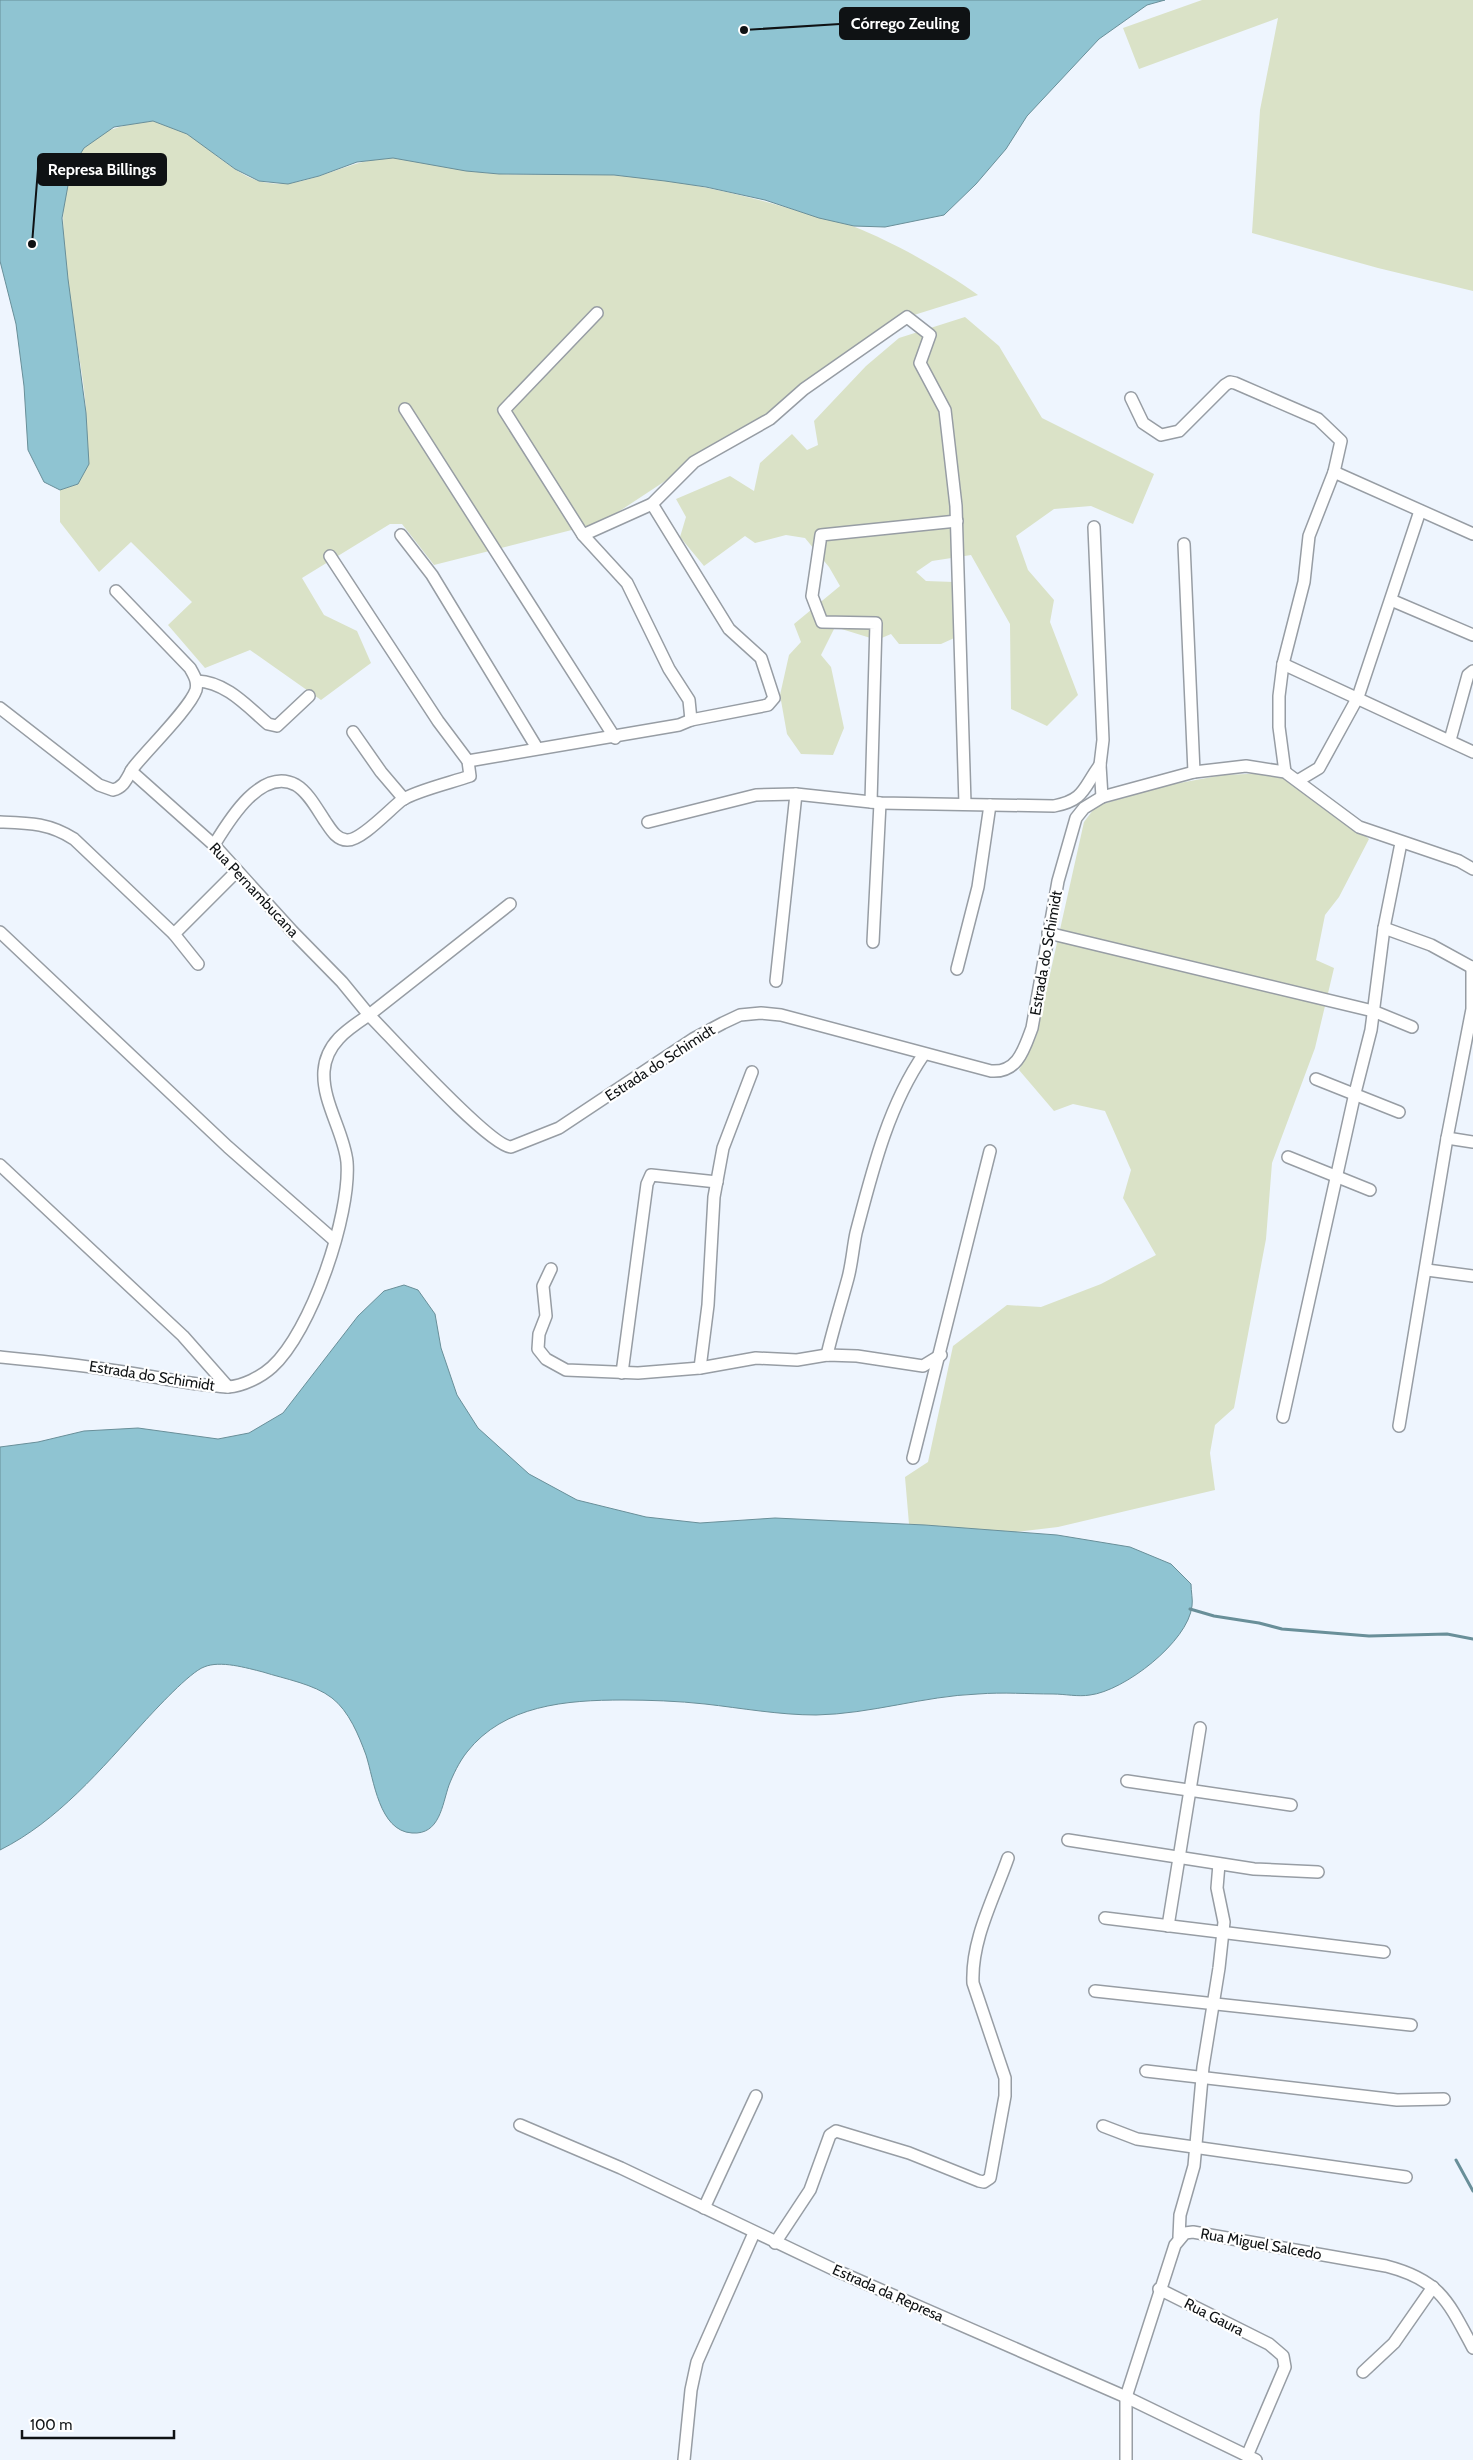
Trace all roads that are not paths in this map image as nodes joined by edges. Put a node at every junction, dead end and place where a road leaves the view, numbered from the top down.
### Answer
1 (597, 313) dead end
2 (1131, 398) dead end
3 (405, 409) dead end
4 (1334, 472) junction
5 (652, 504) junction
6 (1420, 512) junction
7 (957, 521) junction
8 (1094, 527) dead end
9 (1473, 534) edge
10 (400, 535) dead end
11 (583, 535) junction
12 (1184, 544) dead end
13 (330, 556) dead end
14 (116, 590) dead end
15 (1392, 600) junction
16 (1473, 635) edge
17 (1283, 664) junction
18 (1473, 670) edge
19 (197, 682) junction
20 (309, 696) dead end
21 (1358, 697) junction
22 (0, 708) edge
23 (691, 720) junction
24 (352, 732) dead end
25 (616, 738) junction
26 (1450, 740) junction
27 (537, 748) junction
28 (1473, 752) edge
29 (468, 761) junction
30 (1100, 765) junction
31 (131, 771) junction
32 (1194, 772) junction
33 (1285, 772) junction
34 (1299, 780) junction
35 (796, 794) junction
36 (1102, 797) junction
37 (404, 799) junction
38 (876, 803) junction
39 (965, 804) junction
40 (990, 805) junction
41 (0, 822) edge
42 (648, 822) dead end
43 (1401, 843) junction
44 (214, 845) junction
45 (1473, 869) edge
46 (237, 871) junction
47 (510, 904) dead end
48 (1384, 928) junction
49 (0, 932) edge
50 (1048, 933) junction
51 (174, 934) junction
52 (873, 942) dead end
53 (198, 964) dead end
54 (1473, 967) edge
55 (957, 969) dead end
56 (776, 981) dead end
57 (1373, 1011) junction
58 (1472, 1013) edge
59 (370, 1016) junction
60 (1412, 1028) dead end
61 (924, 1054) junction
62 (752, 1072) dead end
63 (1316, 1080) dead end
64 (1355, 1093) junction
65 (1399, 1112) dead end
66 (1447, 1138) junction
67 (1473, 1142) edge
68 (990, 1151) dead end
69 (1288, 1158) dead end
70 (0, 1165) edge
71 (1336, 1178) junction
72 (717, 1182) junction
73 (1370, 1190) dead end
74 (334, 1240) junction
75 (551, 1270) dead end
76 (1427, 1270) junction
77 (1473, 1276) edge
78 (940, 1355) junction
79 (827, 1356) junction
80 (0, 1357) edge
81 (700, 1368) junction
82 (622, 1373) junction
83 (228, 1387) junction
84 (1283, 1417) dead end
85 (1399, 1426) dead end
86 (913, 1458) dead end
87 (1200, 1728) dead end
88 (1127, 1781) dead end
89 (1190, 1790) junction
90 (1291, 1805) dead end
91 (1068, 1840) dead end
92 (1008, 1858) dead end
93 (1179, 1858) junction
94 (1219, 1864) junction
95 (1318, 1872) dead end
96 (1105, 1918) dead end
97 (1168, 1926) junction
98 (1223, 1932) junction
99 (1384, 1952) dead end
100 (1095, 1991) dead end
101 (1214, 2004) junction
102 (1411, 2025) dead end
103 (1146, 2070) dead end
104 (1202, 2077) junction
105 (756, 2096) dead end
106 (1444, 2099) dead end
107 (520, 2125) dead end
108 (1103, 2126) dead end
109 (1196, 2148) junction
110 (1406, 2177) dead end
111 (704, 2208) junction
112 (754, 2233) junction
113 (1179, 2237) junction
114 (775, 2242) junction
115 (1433, 2287) junction
116 (1159, 2289) junction
117 (1473, 2348) edge
118 (1363, 2372) dead end
119 (1126, 2397) junction
120 (1251, 2458) edge
121 (684, 2460) edge
122 (1126, 2460) edge

1 - 11 street
2 - 4 street
3 - 25 street
4 - 6 street
4 - 17 street
5 - 7 street
5 - 11 street
5 - 23 street
6 - 9 street
6 - 15 street
7 - 38 street
7 - 39 street
8 - 30 street
10 - 27 street
11 - 23 street
12 - 32 street
13 - 29 street
14 - 19 street
15 - 16 street
15 - 21 street
17 - 21 street
17 - 33 street
18 - 26 street
19 - 20 street
19 - 31 street
21 - 26 street
21 - 34 street
22 - 31 street
23 - 25 street
24 - 37 street
25 - 27 street
26 - 28 street
27 - 29 street
29 - 37 street
30 - 36 street
30 - 40 street
31 - 44 street, Rua Pernambucana
32 - 33 street, Estrada do Schimidt
32 - 36 street, Estrada do Schimidt
33 - 34 street, Estrada do Schimidt
34 - 43 street, Estrada do Schimidt
35 - 38 street
35 - 42 street
35 - 56 street
36 - 50 street, Estrada do Schimidt
37 - 44 street
38 - 39 street
38 - 52 street
39 - 40 street
40 - 55 street
41 - 51 street
43 - 45 street, Estrada do Schimidt
43 - 48 street
44 - 46 street, Rua Pernambucana
46 - 51 street
46 - 59 street, Rua Pernambucana
47 - 59 street
48 - 54 street
48 - 57 street
49 - 74 street
50 - 57 street
50 - 61 street, Estrada do Schimidt
51 - 53 street
54 - 58 street
57 - 60 street
57 - 64 street
58 - 66 street
59 - 61 street, Estrada do Schimidt
59 - 74 street, Estrada do Schimidt
61 - 79 street
62 - 72 street
63 - 64 street
64 - 65 street
64 - 71 street
66 - 67 street
66 - 76 street
68 - 78 street
69 - 71 street
70 - 83 street
71 - 73 street
71 - 84 street
72 - 81 street
72 - 82 street
74 - 83 street, Estrada do Schimidt
75 - 82 street
76 - 77 street
76 - 85 street
78 - 79 street
78 - 86 street
79 - 81 street
80 - 83 street, Estrada do Schimidt
81 - 82 street
87 - 89 street
88 - 89 street
89 - 90 street
89 - 93 street
91 - 93 street
92 - 114 street
93 - 94 street
93 - 97 street
94 - 95 street
94 - 98 street
96 - 97 street
97 - 98 street
98 - 99 street
98 - 101 street
100 - 101 street
101 - 102 street
101 - 104 street
103 - 104 street
104 - 106 street
104 - 109 street
105 - 111 street
107 - 111 street, Estrada da Represa
108 - 109 street
109 - 110 street
109 - 113 street
111 - 112 street, Estrada da Represa
112 - 114 street, Estrada da Represa
112 - 121 street
113 - 115 street, Rua Miguel Salcedo
113 - 116 street, Rua Miguel Salcedo
114 - 119 street, Estrada da Represa
115 - 117 street, Rua Miguel Salcedo
115 - 118 street
116 - 119 street, Rua Miguel Salcedo
116 - 120 street, Rua Gaura
119 - 120 street, Estrada da Represa
119 - 122 street, Rua Miguel Salcedo

